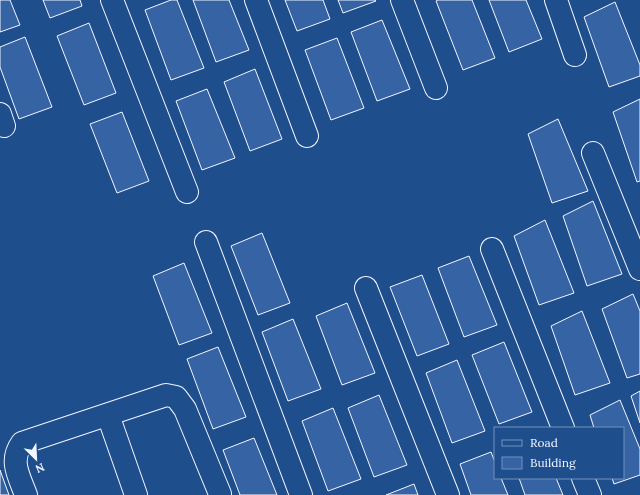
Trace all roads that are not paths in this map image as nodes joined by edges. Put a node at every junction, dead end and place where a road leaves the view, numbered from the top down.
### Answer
1 (112, 0) edge
2 (256, 0) edge
3 (402, 0) edge
4 (556, 0) edge
5 (575, 55) dead end
6 (436, 88) dead end
7 (307, 136) dead end
8 (594, 153) dead end
9 (186, 192) dead end
10 (206, 242) dead end
11 (492, 249) dead end
12 (640, 269) edge
13 (366, 288) dead end
14 (108, 415) junction
15 (563, 427) edge
16 (583, 479) edge
17 (26, 495) edge
18 (136, 495) edge
19 (219, 495) edge
20 (301, 495) edge
21 (448, 495) edge
22 (590, 495) edge

1 - 9 street
2 - 7 street
3 - 6 street
4 - 5 street
8 - 12 street
10 - 20 street
11 - 15 street
13 - 21 street
14 - 17 street
14 - 18 street
14 - 19 street
16 - 22 street

